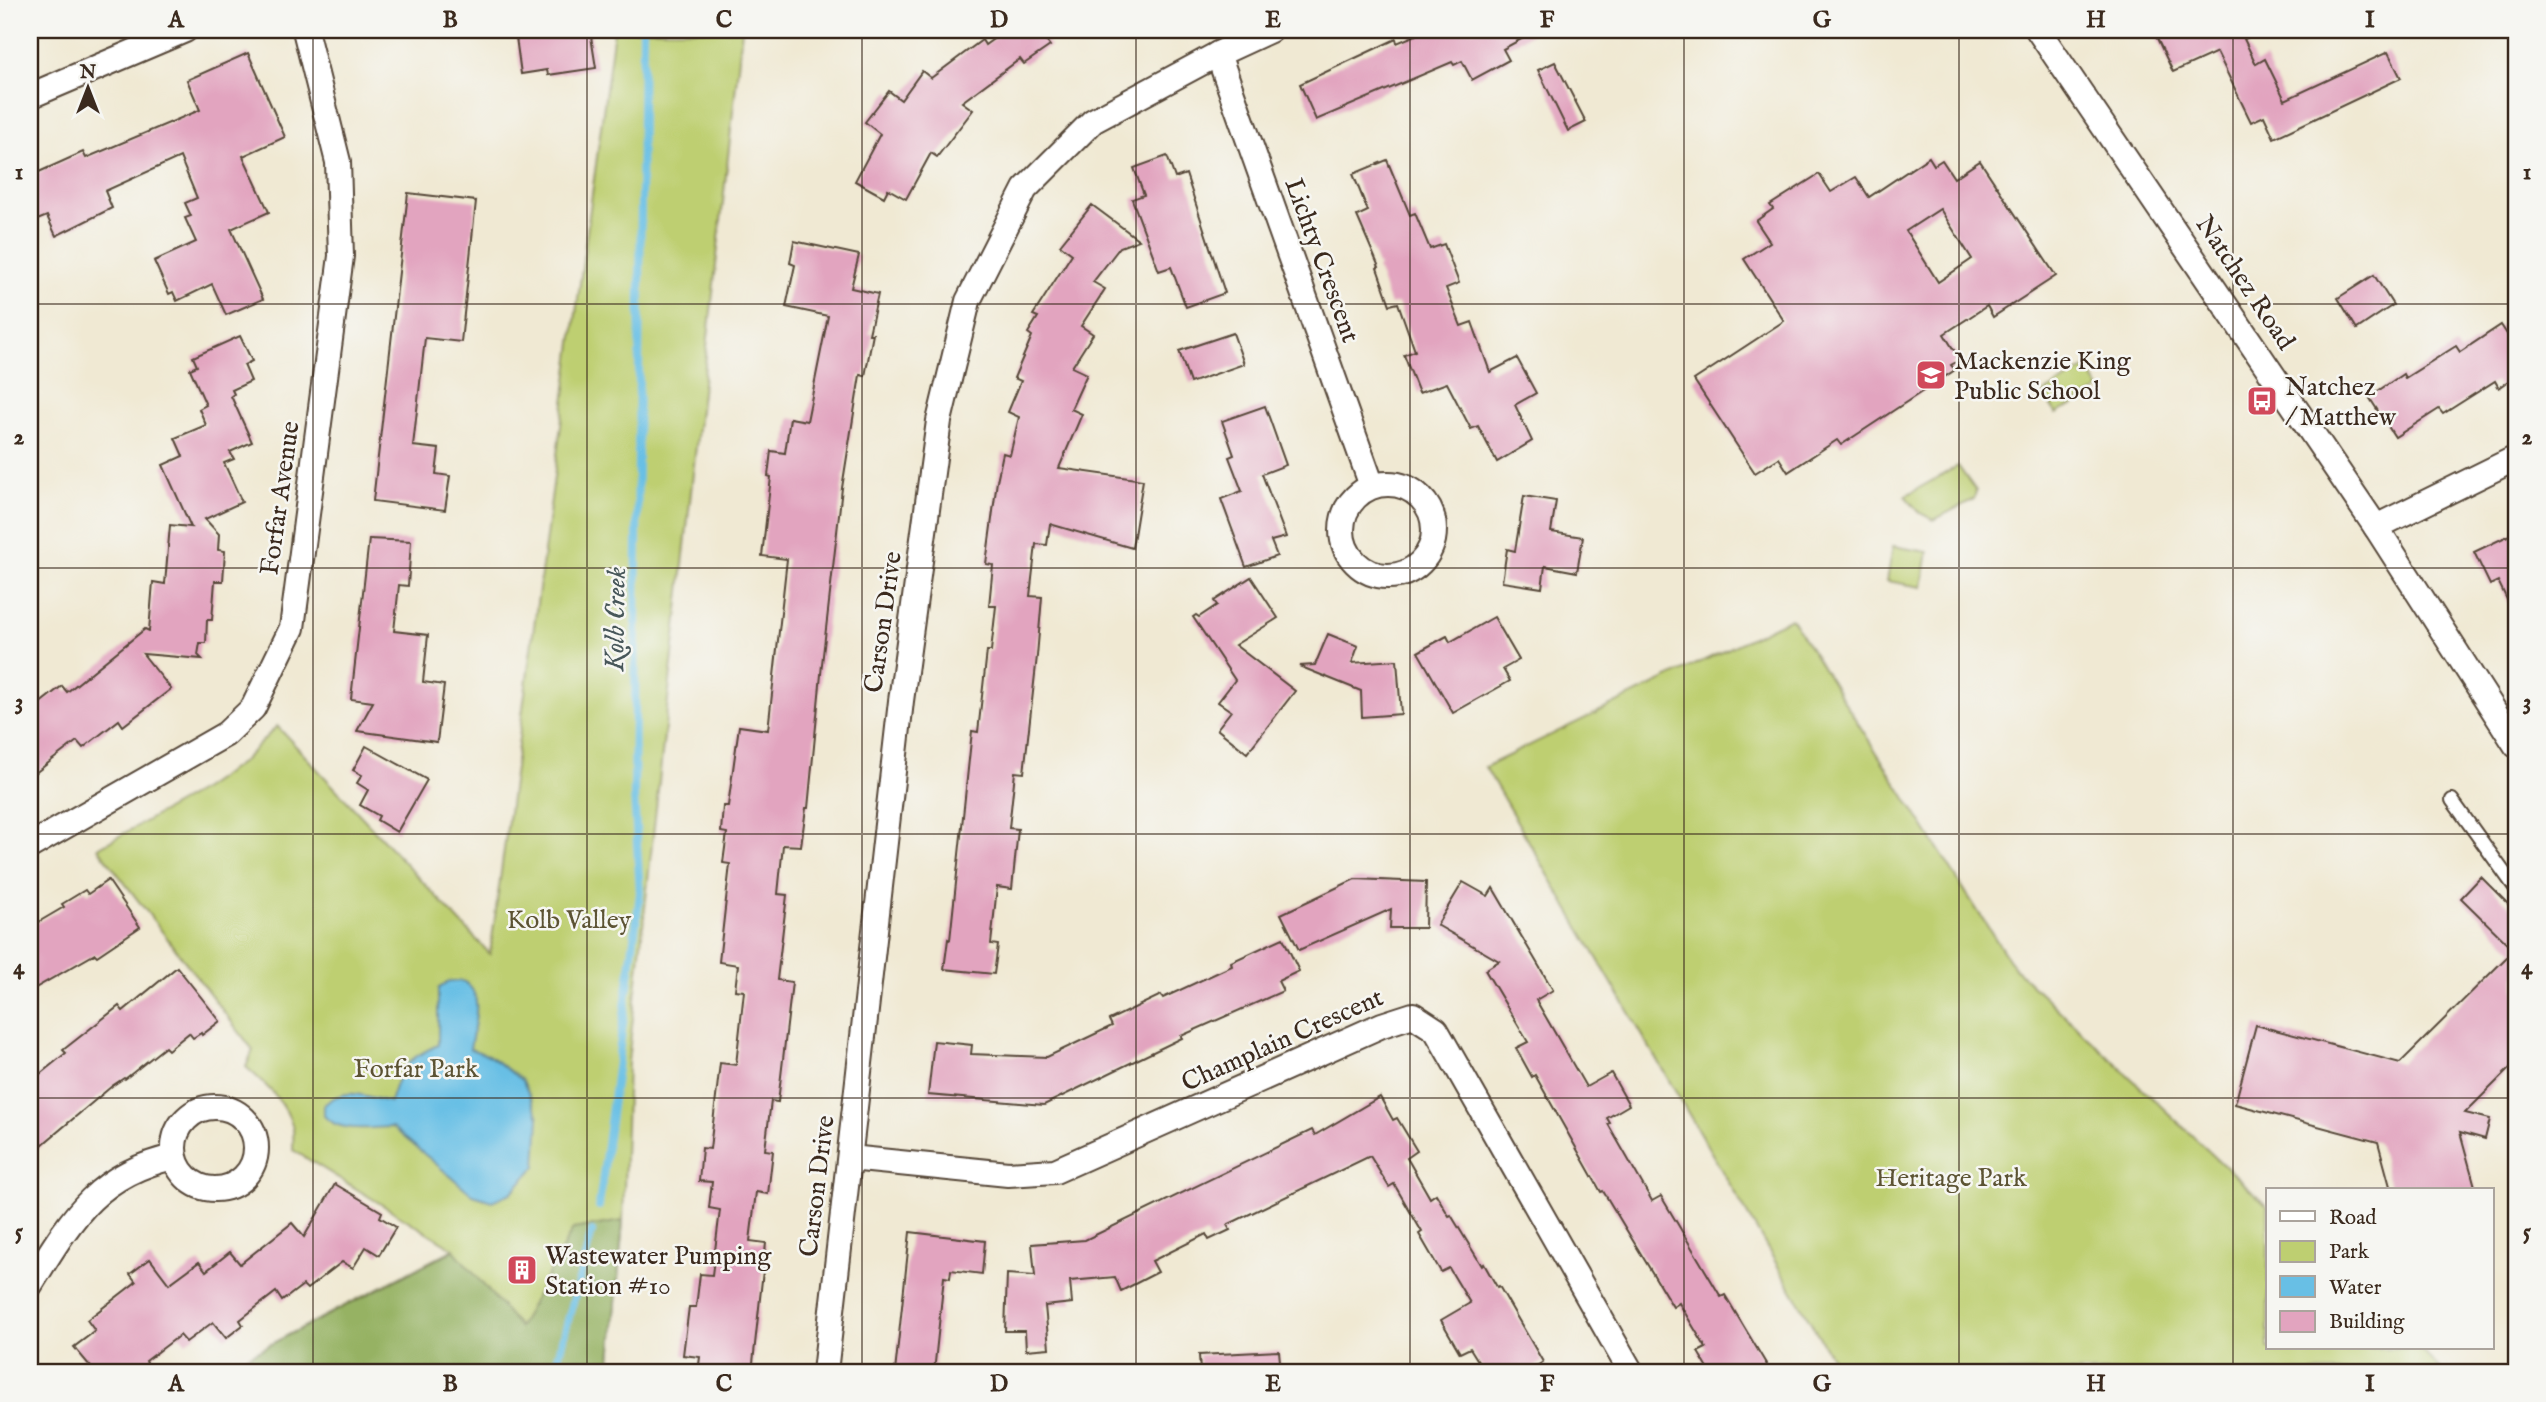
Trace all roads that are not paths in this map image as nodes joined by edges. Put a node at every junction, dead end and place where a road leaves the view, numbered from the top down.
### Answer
1 (185, 30) edge
2 (305, 30) edge
3 (1270, 30) edge
4 (2038, 30) edge
5 (1218, 54) junction
6 (30, 96) edge
7 (2516, 458) edge
8 (1372, 486) dead end
9 (2376, 527) junction
10 (2516, 746) edge
11 (2452, 800) dead end
12 (30, 846) edge
13 (2516, 889) edge
14 (174, 1157) dead end
15 (850, 1158) junction
16 (30, 1285) edge
17 (825, 1372) edge
18 (1631, 1372) edge

1 - 6 street
2 - 12 street, Forfar Avenue
3 - 5 street, Carson Drive
4 - 9 street, Natchez Road
5 - 8 street, Lichty Crescent
5 - 15 street, Carson Drive
7 - 9 street
9 - 10 street, Natchez Road
11 - 13 lane
14 - 16 street
15 - 17 street, Carson Drive
15 - 18 street, Champlain Crescent

